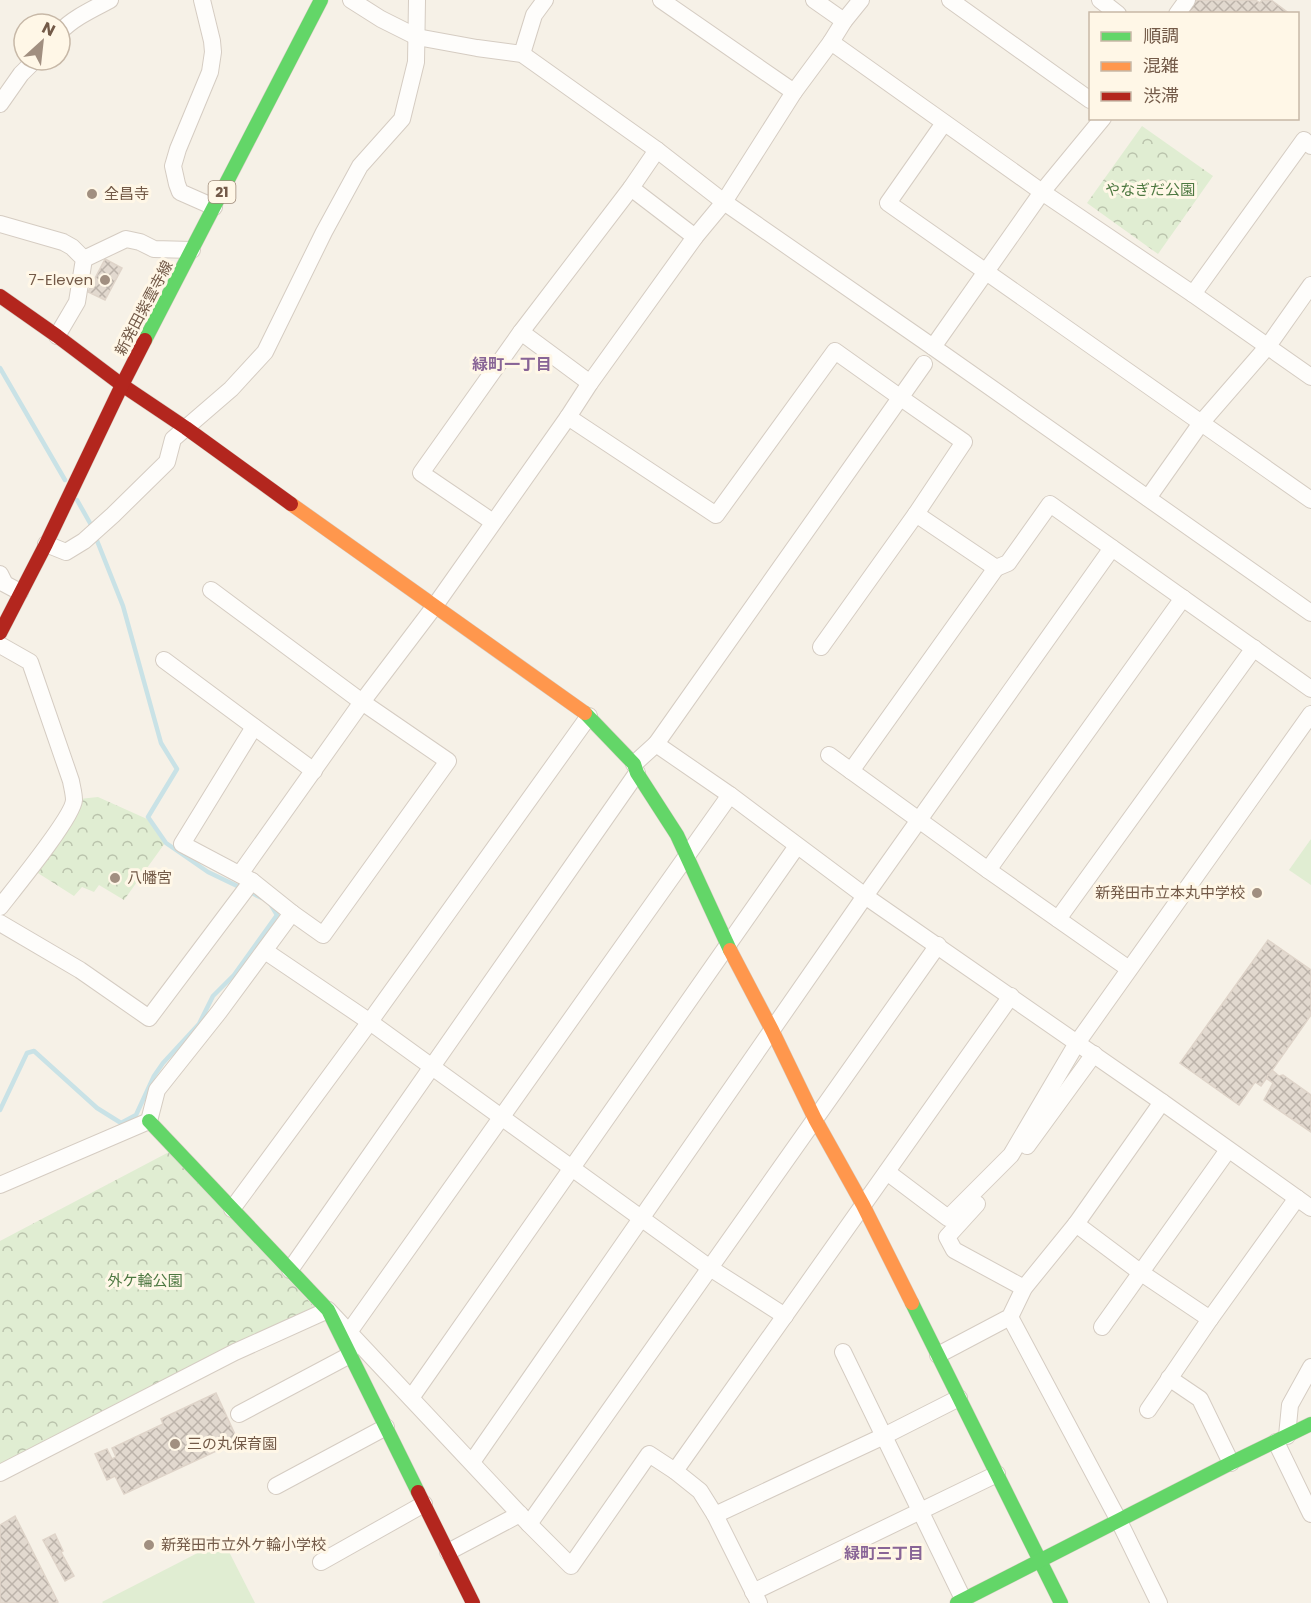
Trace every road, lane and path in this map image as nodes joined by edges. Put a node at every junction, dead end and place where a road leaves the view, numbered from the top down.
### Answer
1 (110, 0) edge
2 (202, 0) edge
3 (321, 0) edge
4 (351, 0) edge
5 (417, 0) edge
6 (545, 0) edge
7 (662, 0) edge
8 (814, 0) edge
9 (861, 0) edge
10 (950, 0) edge
11 (1100, 0) edge
12 (1115, 12) edge
13 (844, 21) junction
14 (72, 23) edge
15 (417, 37) junction
16 (831, 42) junction
17 (522, 54) junction
18 (23, 72) edge
19 (794, 92) junction
20 (1089, 99) edge
21 (0, 104) edge
22 (1101, 120) edge
23 (944, 123) junction
24 (1311, 146) edge
25 (657, 150) junction
26 (631, 188) junction
27 (1042, 192) junction
28 (724, 202) junction
29 (214, 207) junction
30 (0, 224) edge
31 (696, 237) junction
32 (192, 250) junction
33 (84, 259) junction
34 (985, 272) junction
35 (1311, 285) edge
36 (1193, 294) junction
37 (0, 296) edge
38 (521, 332) junction
39 (57, 336) junction
40 (933, 346) junction
41 (1268, 346) junction
42 (924, 364) dead end
43 (1311, 377) edge
44 (590, 383) junction
45 (122, 385) junction
46 (901, 398) junction
47 (568, 417) junction
48 (1201, 423) junction
49 (186, 428) junction
50 (1148, 498) junction
51 (1311, 500) edge
52 (916, 514) junction
53 (493, 522) junction
54 (46, 544) junction
55 (1112, 548) junction
56 (996, 568) junction
57 (0, 574) edge
58 (211, 590) dead end
59 (20, 592) junction
60 (1183, 598) junction
61 (434, 607) junction
62 (1311, 613) edge
63 (0, 633) edge
64 (0, 645) edge
65 (821, 646) dead end
66 (1254, 648) junction
67 (164, 660) dead end
68 (1311, 689) edge
69 (362, 702) junction
70 (1311, 714) edge
71 (589, 716) junction
72 (254, 727) junction
73 (656, 744) junction
74 (829, 755) dead end
75 (636, 769) junction
76 (314, 771) junction
77 (850, 771) junction
78 (730, 795) junction
79 (919, 821) junction
80 (797, 846) junction
81 (686, 857) junction
82 (988, 870) junction
83 (246, 878) junction
84 (865, 896) junction
85 (0, 907) edge
86 (292, 914) junction
87 (1058, 920) junction
88 (0, 923) edge
89 (727, 945) junction
90 (938, 945) junction
91 (265, 951) junction
92 (1129, 969) junction
93 (1011, 996) junction
94 (370, 1022) junction
95 (772, 1030) junction
96 (1077, 1043) junction
97 (1094, 1054) junction
98 (432, 1067) junction
99 (1162, 1102) junction
100 (501, 1117) junction
101 (815, 1119) junction
102 (149, 1121) junction
103 (1228, 1150) junction
104 (572, 1168) junction
105 (886, 1172) junction
106 (0, 1185) edge
107 (1297, 1198) junction
108 (863, 1205) junction
109 (1311, 1208) edge
110 (232, 1209) junction
111 (642, 1218) junction
112 (1076, 1224) junction
113 (710, 1268) junction
114 (290, 1270) junction
115 (1140, 1272) junction
116 (1024, 1288) junction
117 (328, 1310) junction
118 (785, 1316) junction
119 (1010, 1317) junction
120 (1210, 1319) junction
121 (1102, 1327) dead end
122 (349, 1332) junction
123 (843, 1352) dead end
124 (350, 1355) junction
125 (938, 1355) junction
126 (1311, 1367) edge
127 (1169, 1378) junction
128 (411, 1398) junction
129 (959, 1398) junction
130 (1148, 1410) dead end
131 (239, 1414) dead end
132 (1311, 1424) edge
133 (386, 1427) junction
134 (884, 1436) junction
135 (1281, 1439) junction
136 (472, 1462) junction
137 (1231, 1463) junction
138 (675, 1471) junction
139 (0, 1473) edge
140 (997, 1474) junction
141 (276, 1486) dead end
142 (424, 1504) junction
143 (920, 1510) junction
144 (1311, 1514) edge
145 (715, 1515) junction
146 (524, 1519) junction
147 (1119, 1521) junction
148 (448, 1552) junction
149 (1041, 1560) junction
150 (321, 1562) dead end
151 (756, 1598) edge
152 (962, 1602) edge
153 (473, 1603) edge
154 (1061, 1603) edge
155 (1158, 1603) edge

1 - 14 street
2 - 29 street
3 - 29 street, 新発田紫雲寺線 / 21
4 - 15 street
5 - 15 street
6 - 17 street
7 - 19 street
8 - 13 street
9 - 13 street
10 - 20 street
11 - 12 street
13 - 16 street
15 - 17 street
15 - 49 street
16 - 19 street
16 - 23 street
17 - 25 street
18 - 21 street
19 - 28 street
22 - 27 street
23 - 27 street
23 - 34 street
24 - 36 street
25 - 26 street
25 - 28 street
26 - 31 street
26 - 38 street
27 - 34 street
27 - 36 street
28 - 31 street
28 - 40 street
29 - 32 street, 新発田紫雲寺線 / 21
30 - 33 street
31 - 44 street
32 - 33 street
32 - 45 street, 新発田紫雲寺線 / 21
33 - 39 street
34 - 40 street
34 - 48 street
35 - 41 street
36 - 41 street
37 - 39 street
38 - 44 street
38 - 53 street
39 - 45 street
40 - 50 street
41 - 43 street
41 - 48 street
42 - 46 street
44 - 47 street
45 - 49 street
45 - 54 street, 新発田紫雲寺線 / 21
46 - 47 street
46 - 52 street
46 - 73 street
47 - 53 street
48 - 50 street
48 - 51 street
49 - 54 street
49 - 61 street
50 - 62 street
52 - 56 street
52 - 65 street
53 - 61 street
54 - 59 street, 新発田紫雲寺線 / 21
55 - 56 street
55 - 60 street
55 - 79 street
56 - 77 street
57 - 59 street
58 - 69 street
59 - 63 street, 新発田紫雲寺線 / 21
60 - 66 street
60 - 82 street
61 - 69 street
61 - 71 street
64 - 85 street
66 - 68 street
66 - 87 street
67 - 72 street
69 - 76 street
69 - 86 street
70 - 92 street
71 - 75 street
71 - 94 street
72 - 76 street
72 - 83 street
73 - 75 street
73 - 78 street
74 - 77 street
75 - 81 street
75 - 98 street
76 - 83 street
77 - 79 street
78 - 80 street
78 - 81 street
79 - 82 street
79 - 84 street
80 - 84 street
80 - 89 street
81 - 89 street
81 - 100 street
82 - 87 street
83 - 86 street
83 - 88 street
84 - 90 street
84 - 95 street
86 - 91 street
87 - 92 street
89 - 95 street
89 - 104 street
90 - 93 street
90 - 101 street
91 - 94 street
91 - 102 street
92 - 96 street
93 - 96 street
93 - 105 street
94 - 98 street
94 - 110 street
95 - 101 street
95 - 111 street
96 - 97 street
96 - 105 street
97 - 99 street
97 - 116 street
98 - 100 street
98 - 114 street
99 - 103 street
99 - 112 street
100 - 104 street
100 - 122 street
101 - 108 street
101 - 113 street
102 - 106 street
102 - 110 street
103 - 107 street
103 - 115 street
104 - 111 street
104 - 128 street
105 - 108 street
107 - 109 street
107 - 120 street
108 - 118 street
108 - 125 street
110 - 114 street
111 - 113 street
111 - 136 street
112 - 115 street
112 - 116 street
113 - 118 street
113 - 146 street
114 - 117 street
115 - 120 street
115 - 121 street
116 - 119 street
117 - 122 street
117 - 124 street
117 - 139 street
118 - 138 street
119 - 125 street
119 - 147 street
120 - 127 street
122 - 128 street
123 - 134 street
124 - 131 street
124 - 133 street
125 - 129 street
126 - 135 street
127 - 130 street
127 - 137 street
128 - 136 street
129 - 134 street
129 - 140 street
132 - 135 street
133 - 141 street
133 - 142 street
134 - 143 street
134 - 145 street
135 - 137 street
135 - 144 street
136 - 146 street
137 - 147 street
138 - 145 street
138 - 146 street
140 - 143 street
140 - 149 street
142 - 148 street
142 - 150 street
143 - 151 street
143 - 152 street
145 - 151 street
146 - 148 street
147 - 149 street
147 - 155 street
148 - 153 street
149 - 152 street
149 - 154 street

